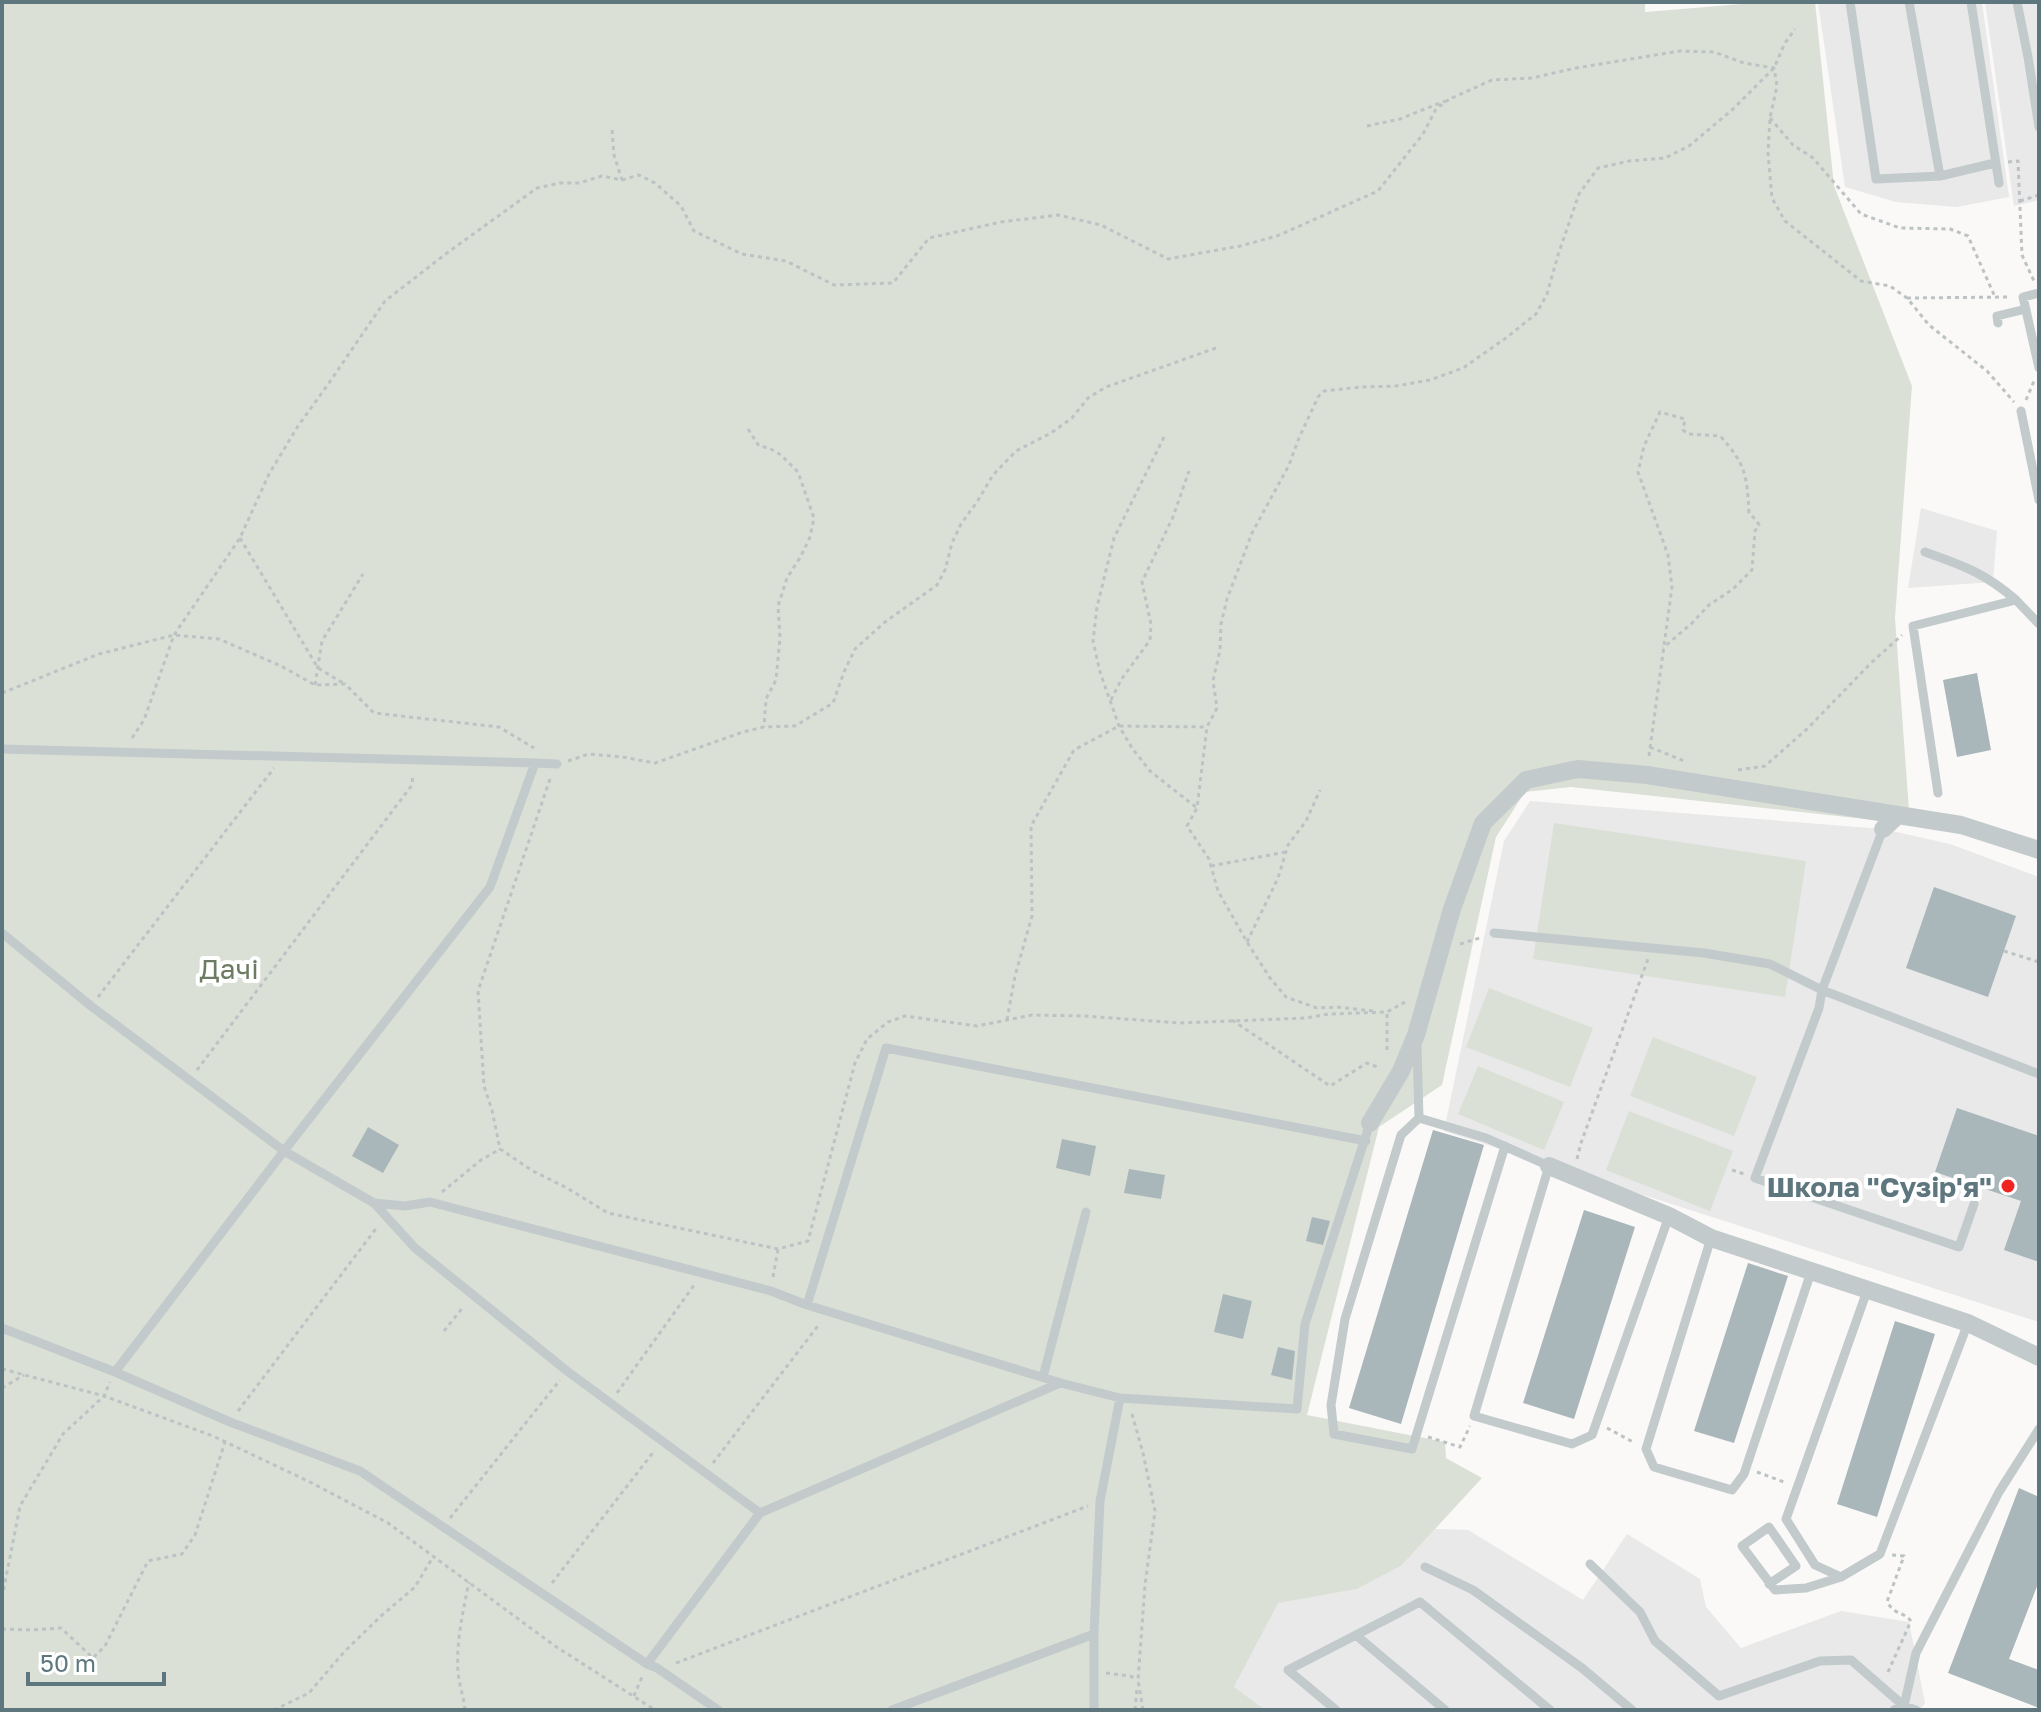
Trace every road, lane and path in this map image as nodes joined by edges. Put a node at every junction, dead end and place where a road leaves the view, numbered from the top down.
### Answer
1 (1850, 2) edge
2 (1909, 2) edge
3 (1971, 2) edge
4 (2017, 2) edge
5 (1795, 29) dead end
6 (2034, 56) edge
7 (1774, 68) junction
8 (1452, 97) junction
9 (1770, 118) junction
10 (2039, 123) edge
11 (1367, 126) dead end
12 (612, 130) dead end
13 (2018, 161) dead end
14 (1995, 163) junction
15 (1940, 176) junction
16 (622, 180) junction
17 (1999, 183) dead end
18 (2039, 195) edge
19 (2020, 201) junction
20 (2039, 292) edge
21 (1995, 297) junction
22 (2023, 297) junction
23 (1907, 298) junction
24 (2026, 309) junction
25 (1998, 323) dead end
26 (1216, 348) dead end
27 (2039, 368) edge
28 (2021, 411) junction
29 (748, 429) dead end
30 (1164, 437) dead end
31 (1189, 471) dead end
32 (2039, 500) edge
33 (240, 538) junction
34 (1925, 552) dead end
35 (363, 574) dead end
36 (2016, 600) junction
37 (2039, 624) edge
38 (1913, 626) junction
39 (174, 635) junction
40 (1663, 648) junction
41 (318, 668) junction
42 (345, 684) junction
43 (315, 685) junction
44 (2, 693) edge
45 (1111, 700) junction
46 (1119, 726) junction
47 (764, 727) junction
48 (1207, 727) junction
49 (1650, 747) junction
50 (2, 749) edge
51 (122, 752) junction
52 (283, 757) junction
53 (414, 760) junction
54 (535, 763) junction
55 (557, 764) junction
56 (1689, 764) dead end
57 (1727, 768) dead end
58 (1647, 776) junction
59 (1320, 790) dead end
60 (1938, 793) dead end
61 (1197, 808) junction
62 (1898, 815) junction
63 (1883, 829) joint
64 (2039, 850) edge
65 (1286, 852) junction
66 (1211, 866) junction
67 (2, 933) edge
68 (1494, 933) joint
69 (1247, 942) junction
70 (1652, 948) junction
71 (1441, 949) junction
72 (2004, 951) dead end
73 (2039, 962) edge
74 (1429, 988) junction
75 (1822, 990) junction
76 (91, 1006) junction
77 (1387, 1012) junction
78 (1007, 1020) junction
79 (1232, 1020) junction
80 (1416, 1035) junction
81 (1387, 1056) dead end
82 (2039, 1074) edge
83 (190, 1080) junction
84 (1392, 1085) junction
85 (1419, 1118) junction
86 (1368, 1132) junction
87 (1505, 1146) junction
88 (500, 1149) junction
89 (284, 1151) junction
90 (1577, 1158) dead end
91 (1549, 1166) junction
92 (430, 1202) junction
93 (374, 1203) junction
94 (1974, 1204) dead end
95 (1086, 1212) dead end
96 (385, 1216) junction
97 (1669, 1216) junction
98 (1711, 1238) junction
99 (778, 1249) junction
100 (1811, 1272) junction
101 (701, 1274) junction
102 (771, 1291) junction
103 (1867, 1291) junction
104 (474, 1293) junction
105 (807, 1305) junction
106 (829, 1312) junction
107 (1968, 1323) junction
108 (2, 1328) edge
109 (444, 1331) dead end
110 (2039, 1357) edge
111 (2, 1369) edge
112 (567, 1371) junction
113 (115, 1372) junction
114 (24, 1375) junction
115 (1043, 1377) junction
116 (1061, 1383) junction
117 (2, 1388) edge
118 (104, 1396) junction
119 (1120, 1398) junction
120 (611, 1402) junction
121 (1474, 1416) junction
122 (230, 1422) junction
123 (1596, 1422) junction
124 (2039, 1429) edge
125 (1417, 1433) junction
126 (662, 1441) junction
127 (225, 1442) junction
128 (1646, 1449) junction
129 (1746, 1468) junction
130 (706, 1473) junction
131 (1797, 1486) junction
132 (1100, 1501) junction
133 (760, 1513) junction
134 (443, 1527) junction
135 (2, 1546) edge
136 (12, 1548) junction
137 (1880, 1554) junction
138 (434, 1556) junction
139 (1590, 1564) dead end
140 (1425, 1567) dead end
141 (1841, 1577) junction
142 (469, 1582) junction
143 (1769, 1584) junction
144 (543, 1596) junction
145 (2, 1598) edge
146 (2, 1629) edge
147 (1094, 1634) junction
148 (1357, 1636) junction
149 (652, 1666) junction
150 (1095, 1672) junction
151 (1138, 1680) junction
152 (1881, 1686) junction
153 (634, 1696) junction
154 (1904, 1706) junction
155 (274, 1710) edge
156 (465, 1710) edge
157 (655, 1710) edge
158 (718, 1710) edge
159 (892, 1710) edge
160 (1094, 1710) edge
161 (1135, 1710) edge
162 (1143, 1710) edge
163 (1336, 1710) edge
164 (1445, 1710) edge
165 (1550, 1710) edge
166 (1632, 1710) edge
167 (1894, 1710) edge
168 (1916, 1710) edge

1 - 15 lane
2 - 15 lane
3 - 14 lane
4 - 6 lane
5 - 7 path
6 - 10 lane
7 - 8 path
7 - 9 path
7 - 48 path
8 - 11 path
8 - 16 path
9 - 21 path
9 - 23 path
12 - 16 path
13 - 19 path
14 - 15 lane
14 - 17 lane
16 - 33 path
18 - 19 path
19 - 20 path
20 - 22 lane
21 - 22 path
21 - 23 path
22 - 24 lane
23 - 28 path
24 - 25 lane
24 - 27 lane
26 - 47 path
27 - 28 path
28 - 32 lane
29 - 47 path
30 - 45 path
31 - 45 path
33 - 39 path
33 - 41 path
34 - 36 lane
35 - 41 path
36 - 37 lane
36 - 38 lane
38 - 57 path
38 - 60 lane
39 - 43 path
39 - 44 path
39 - 51 path
40 - 40 path
40 - 49 path
41 - 42 path
41 - 43 path
42 - 43 path
42 - 55 path
45 - 46 path
46 - 48 path
46 - 61 path
46 - 78 path
47 - 55 path
48 - 61 path
49 - 56 path
49 - 58 path
50 - 51 lane
51 - 52 lane
52 - 53 lane
52 - 76 path
53 - 54 lane
53 - 83 path
54 - 55 lane
54 - 89 lane
55 - 88 path
58 - 62 street
58 - 71 street
59 - 65 path
61 - 66 path
62 - 63 street
62 - 64 street
63 - 75 lane
65 - 66 path
65 - 69 path
66 - 69 path
67 - 76 lane
68 - 70 lane
68 - 71 path
69 - 77 path
70 - 75 lane
70 - 90 path
71 - 74 street
72 - 73 path
74 - 77 path
74 - 80 street
75 - 82 lane
75 - 94 lane
76 - 83 lane
77 - 79 path
77 - 81 path
78 - 79 path
78 - 99 path
79 - 84 path
80 - 84 street
80 - 85 lane
83 - 89 lane
84 - 86 street
85 - 87 lane
85 - 125 lane
86 - 105 lane
86 - 119 lane
87 - 91 lane
87 - 125 lane
88 - 92 path
88 - 99 path
89 - 93 lane
89 - 113 lane
91 - 97 street
91 - 121 lane
92 - 93 lane
92 - 101 lane
93 - 96 lane
95 - 115 lane
96 - 104 lane
96 - 122 path
97 - 98 street
97 - 123 lane
98 - 100 street
98 - 128 lane
99 - 102 path
100 - 103 street
100 - 129 lane
101 - 102 lane
101 - 120 path
102 - 105 lane
103 - 107 street
103 - 131 lane
104 - 109 path
104 - 112 lane
105 - 106 lane
106 - 115 lane
106 - 130 path
107 - 110 street
107 - 137 lane
108 - 113 lane
111 - 114 path
112 - 120 lane
112 - 134 path
113 - 122 lane
114 - 117 path
114 - 118 path
115 - 116 lane
116 - 119 lane
116 - 133 lane
118 - 127 path
118 - 136 path
119 - 132 lane
119 - 151 path
120 - 126 lane
121 - 123 lane
121 - 125 path
122 - 134 lane
123 - 128 path
124 - 154 lane
126 - 130 lane
126 - 144 path
127 - 138 path
127 - 146 path
128 - 129 lane
129 - 131 path
130 - 133 lane
131 - 141 lane
132 - 147 lane
132 - 149 path
133 - 149 lane
134 - 144 lane
135 - 136 path
136 - 145 path
137 - 141 lane
137 - 152 path
138 - 142 path
138 - 155 path
139 - 152 lane
140 - 166 lane
141 - 143 lane
142 - 153 path
142 - 156 path
143 - 143 lane
144 - 149 lane
147 - 150 lane
147 - 159 lane
148 - 163 lane
148 - 164 lane
148 - 165 lane
149 - 153 path
149 - 158 lane
150 - 151 path
150 - 160 lane
151 - 161 path
151 - 162 path
152 - 154 lane
153 - 157 path
154 - 167 lane
154 - 168 lane

